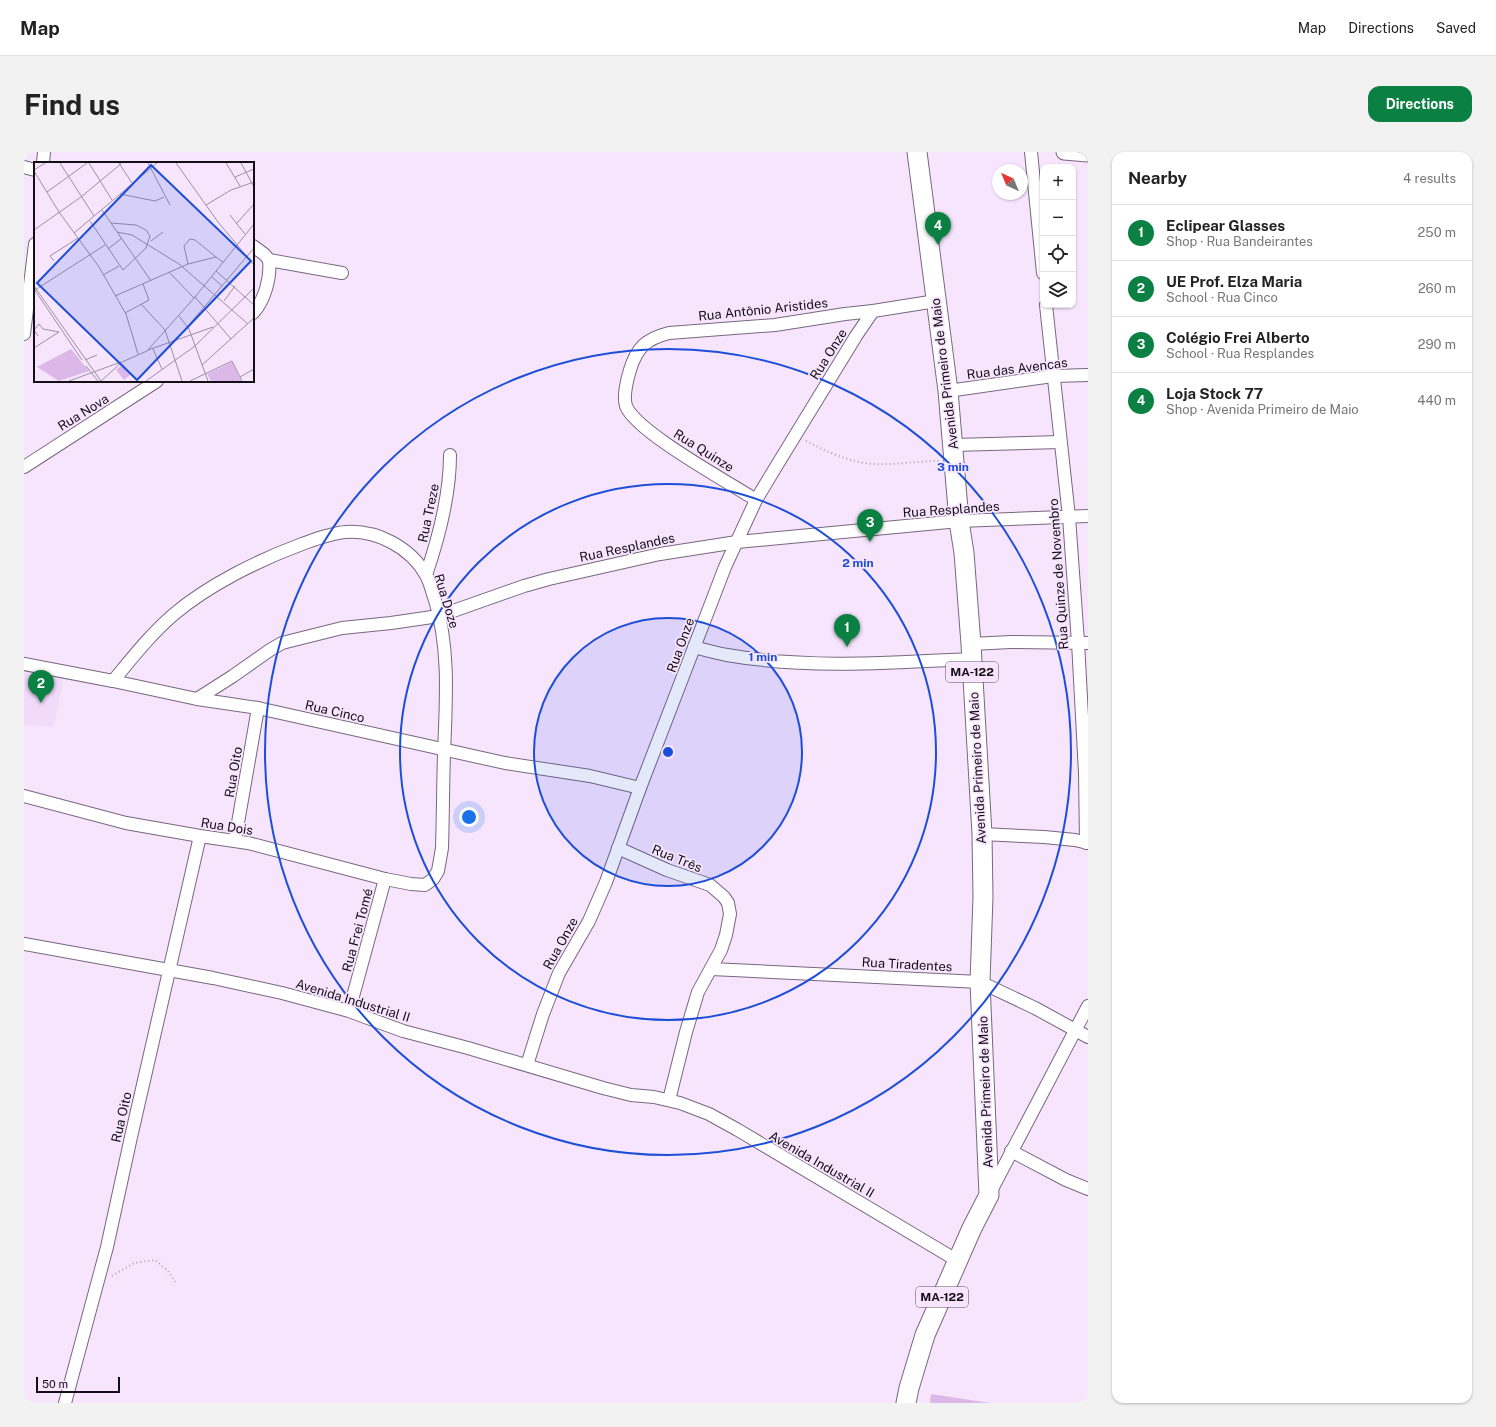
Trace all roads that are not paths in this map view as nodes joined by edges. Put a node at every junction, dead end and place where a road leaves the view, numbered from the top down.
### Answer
1 (917, 152) edge
2 (1031, 152) edge
3 (1064, 152) edge
4 (1088, 154) edge
5 (24, 167) edge
6 (34, 170) edge
7 (254, 247) edge
8 (34, 252) edge
9 (269, 260) junction
10 (1043, 272) edge
11 (342, 273) dead end
12 (936, 300) junction
13 (1046, 308) edge
14 (254, 311) edge
15 (873, 311) junction
16 (24, 334) edge
17 (656, 336) joint
18 (1088, 375) edge
19 (1053, 376) junction
20 (155, 382) edge
21 (948, 391) junction
22 (1060, 442) junction
23 (954, 453) junction
24 (450, 455) dead end
25 (24, 467) edge
26 (756, 500) junction
27 (1088, 516) edge
28 (1069, 517) junction
29 (959, 521) junction
30 (737, 542) junction
31 (426, 575) junction
32 (439, 616) junction
33 (1083, 642) edge
34 (694, 647) junction
35 (971, 651) junction
36 (24, 664) edge
37 (113, 681) junction
38 (197, 699) junction
39 (258, 708) junction
40 (444, 750) junction
41 (640, 788) junction
42 (24, 796) edge
43 (982, 834) junction
44 (200, 836) junction
45 (235, 840) junction
46 (1087, 843) edge
47 (618, 848) junction
48 (385, 879) junction
49 (425, 884) joint
50 (24, 944) edge
51 (711, 969) junction
52 (169, 970) junction
53 (980, 982) junction
54 (1088, 1006) edge
55 (349, 1011) junction
56 (1076, 1030) junction
57 (1088, 1037) edge
58 (526, 1065) junction
59 (669, 1100) junction
60 (1011, 1151) junction
61 (1088, 1189) edge
62 (989, 1195) junction
63 (958, 1260) junction
64 (905, 1398) edge
65 (65, 1403) edge

1 - 12 main road, Avenida Primeiro de Maio / MA-122
2 - 10 street
3 - 4 street
5 - 6 street
7 - 9 street
8 - 16 street
9 - 11 street
9 - 14 street
12 - 15 street
12 - 21 main road, Avenida Primeiro de Maio / MA-122
13 - 19 street, Rua Quinze de Novembro
15 - 17 street, Rua Antônio Aristides
15 - 26 street, Rua Onze
17 - 26 street, Rua Quinze
18 - 19 street, Rua das Avencas
19 - 21 street, Rua das Avencas
19 - 22 street, Rua Quinze de Novembro
20 - 25 street, Rua Nova
21 - 23 main road, Avenida Primeiro de Maio / MA-122
22 - 23 street
22 - 28 street, Rua Quinze de Novembro
23 - 29 main road, Avenida Primeiro de Maio / MA-122
24 - 31 street, Rua Treze
26 - 30 street, Rua Onze
27 - 28 street, Rua Resplandes
28 - 29 street, Rua Resplandes
28 - 33 street, Rua Quinze de Novembro
29 - 30 street, Rua Resplandes
29 - 35 main road, Avenida Primeiro de Maio / MA-122
30 - 32 street, Rua Resplandes
30 - 34 street, Rua Onze
31 - 32 street, Rua Doze
31 - 37 street, Rua Doze
32 - 38 street, Rua Resplandes
32 - 40 street, Rua Doze
33 - 35 street
33 - 46 street, Rua Quinze de Novembro
34 - 35 street
34 - 41 street, Rua Onze
35 - 43 main road, Avenida Primeiro de Maio / MA-122
36 - 37 street, Rua Cinco
37 - 38 street, Rua Cinco
38 - 39 street, Rua Cinco
39 - 40 street, Rua Cinco
39 - 45 street, Rua Oito
40 - 41 street, Rua Cinco
40 - 49 street, Rua Doze
41 - 47 street, Rua Onze
42 - 44 street, Rua Dois
43 - 46 street
43 - 53 main road, Avenida Primeiro de Maio / MA-122
44 - 45 street, Rua Dois
44 - 52 street, Rua Oito
45 - 48 street, Rua Dois
47 - 51 street, Rua Três
47 - 58 street, Rua Onze
48 - 49 street, Rua Dois
48 - 55 street, Rua Frei Tomé
50 - 52 street, Avenida Industrial II
51 - 53 street, Rua Tiradentes
51 - 59 street
52 - 55 street, Avenida Industrial II
52 - 65 street, Rua Oito
53 - 56 street, Rua Tiradentes
53 - 62 main road, Avenida Primeiro de Maio / MA-122
54 - 56 street
55 - 58 street, Avenida Industrial II
56 - 57 street, Rua Tiradentes
56 - 60 street
58 - 59 street, Avenida Industrial II
59 - 63 street, Avenida Industrial II
60 - 61 street
60 - 62 street
62 - 63 main road, MA-122
63 - 64 main road, MA-122

